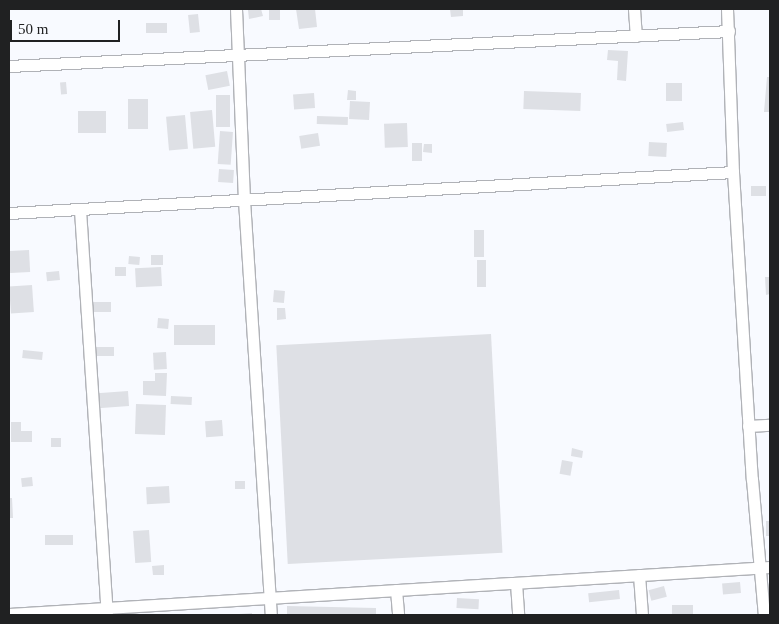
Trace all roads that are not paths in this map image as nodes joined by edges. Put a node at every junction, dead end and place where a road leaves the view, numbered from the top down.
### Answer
1 (236, 9) edge
2 (634, 9) edge
3 (727, 9) edge
4 (729, 31) junction
5 (636, 36) junction
6 (239, 55) junction
7 (9, 66) edge
8 (733, 172) junction
9 (244, 200) junction
10 (80, 210) junction
11 (9, 213) edge
12 (770, 425) edge
13 (748, 426) junction
14 (766, 567) edge
15 (639, 575) junction
16 (516, 583) junction
17 (396, 590) junction
18 (270, 598) junction
19 (107, 612) edge
20 (9, 614) edge
21 (271, 615) edge
22 (398, 615) edge
23 (518, 615) edge
24 (642, 615) edge
25 (764, 615) edge

1 - 6 street
2 - 5 street
3 - 4 street
4 - 5 street
4 - 8 street
5 - 6 street
6 - 7 street
6 - 9 street
8 - 9 street
8 - 13 street
9 - 10 street
9 - 18 street
10 - 11 street
10 - 19 street
12 - 13 street
13 - 14 street
14 - 15 street
14 - 25 street
15 - 16 street
15 - 24 street
16 - 17 street
16 - 23 street
17 - 18 street
17 - 22 street
18 - 19 street
18 - 21 street
19 - 20 street

